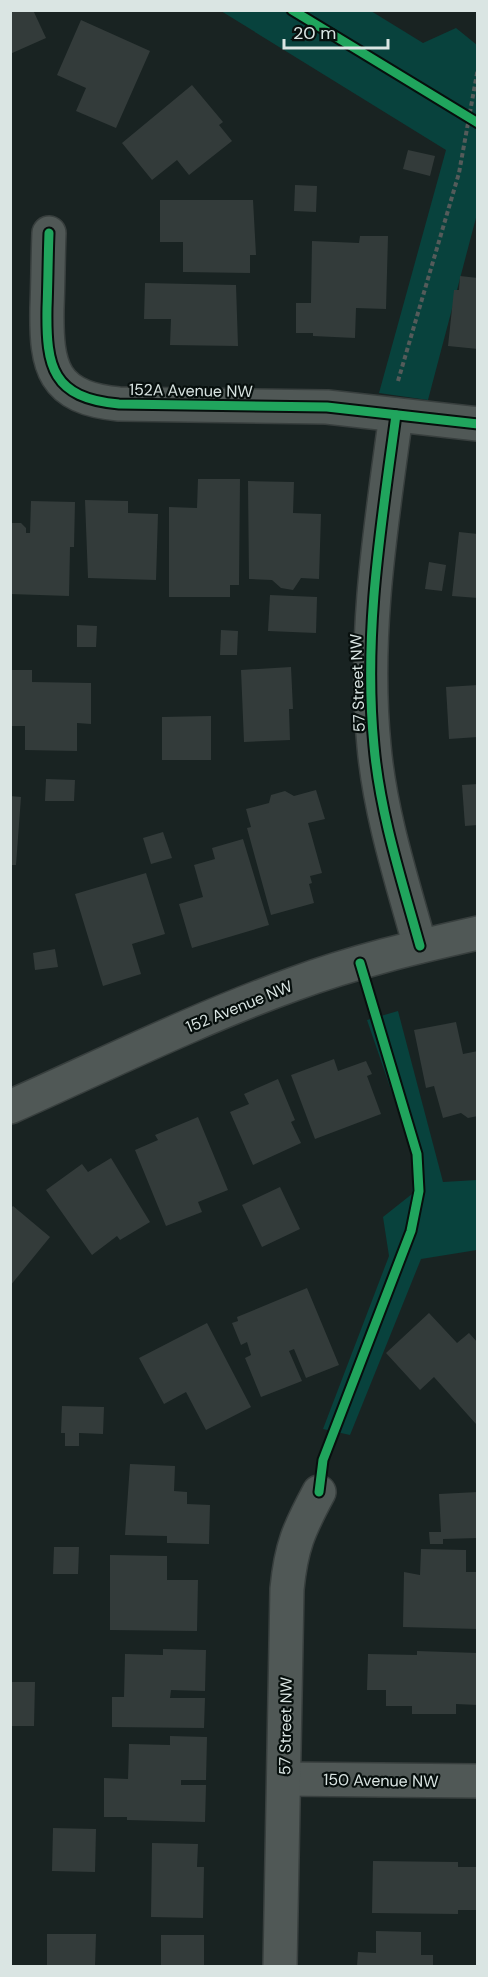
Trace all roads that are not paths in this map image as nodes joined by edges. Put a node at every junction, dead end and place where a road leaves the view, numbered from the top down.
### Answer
1 (49, 233) dead end
2 (396, 415) junction
3 (477, 424) edge
4 (477, 933) edge
5 (420, 946) junction
6 (10, 1107) edge
7 (319, 1492) dead end
8 (284, 1779) junction
9 (477, 1782) edge
10 (280, 1966) edge

1 - 2 street, 152A Avenue NW
2 - 3 street, 152A Avenue NW
2 - 5 street, 57 Street NW
4 - 5 street, 152 Avenue NW
5 - 6 street, 152 Avenue NW
7 - 8 street, 57 Street NW
8 - 9 street, 150 Avenue NW
8 - 10 street, 57 Street NW

